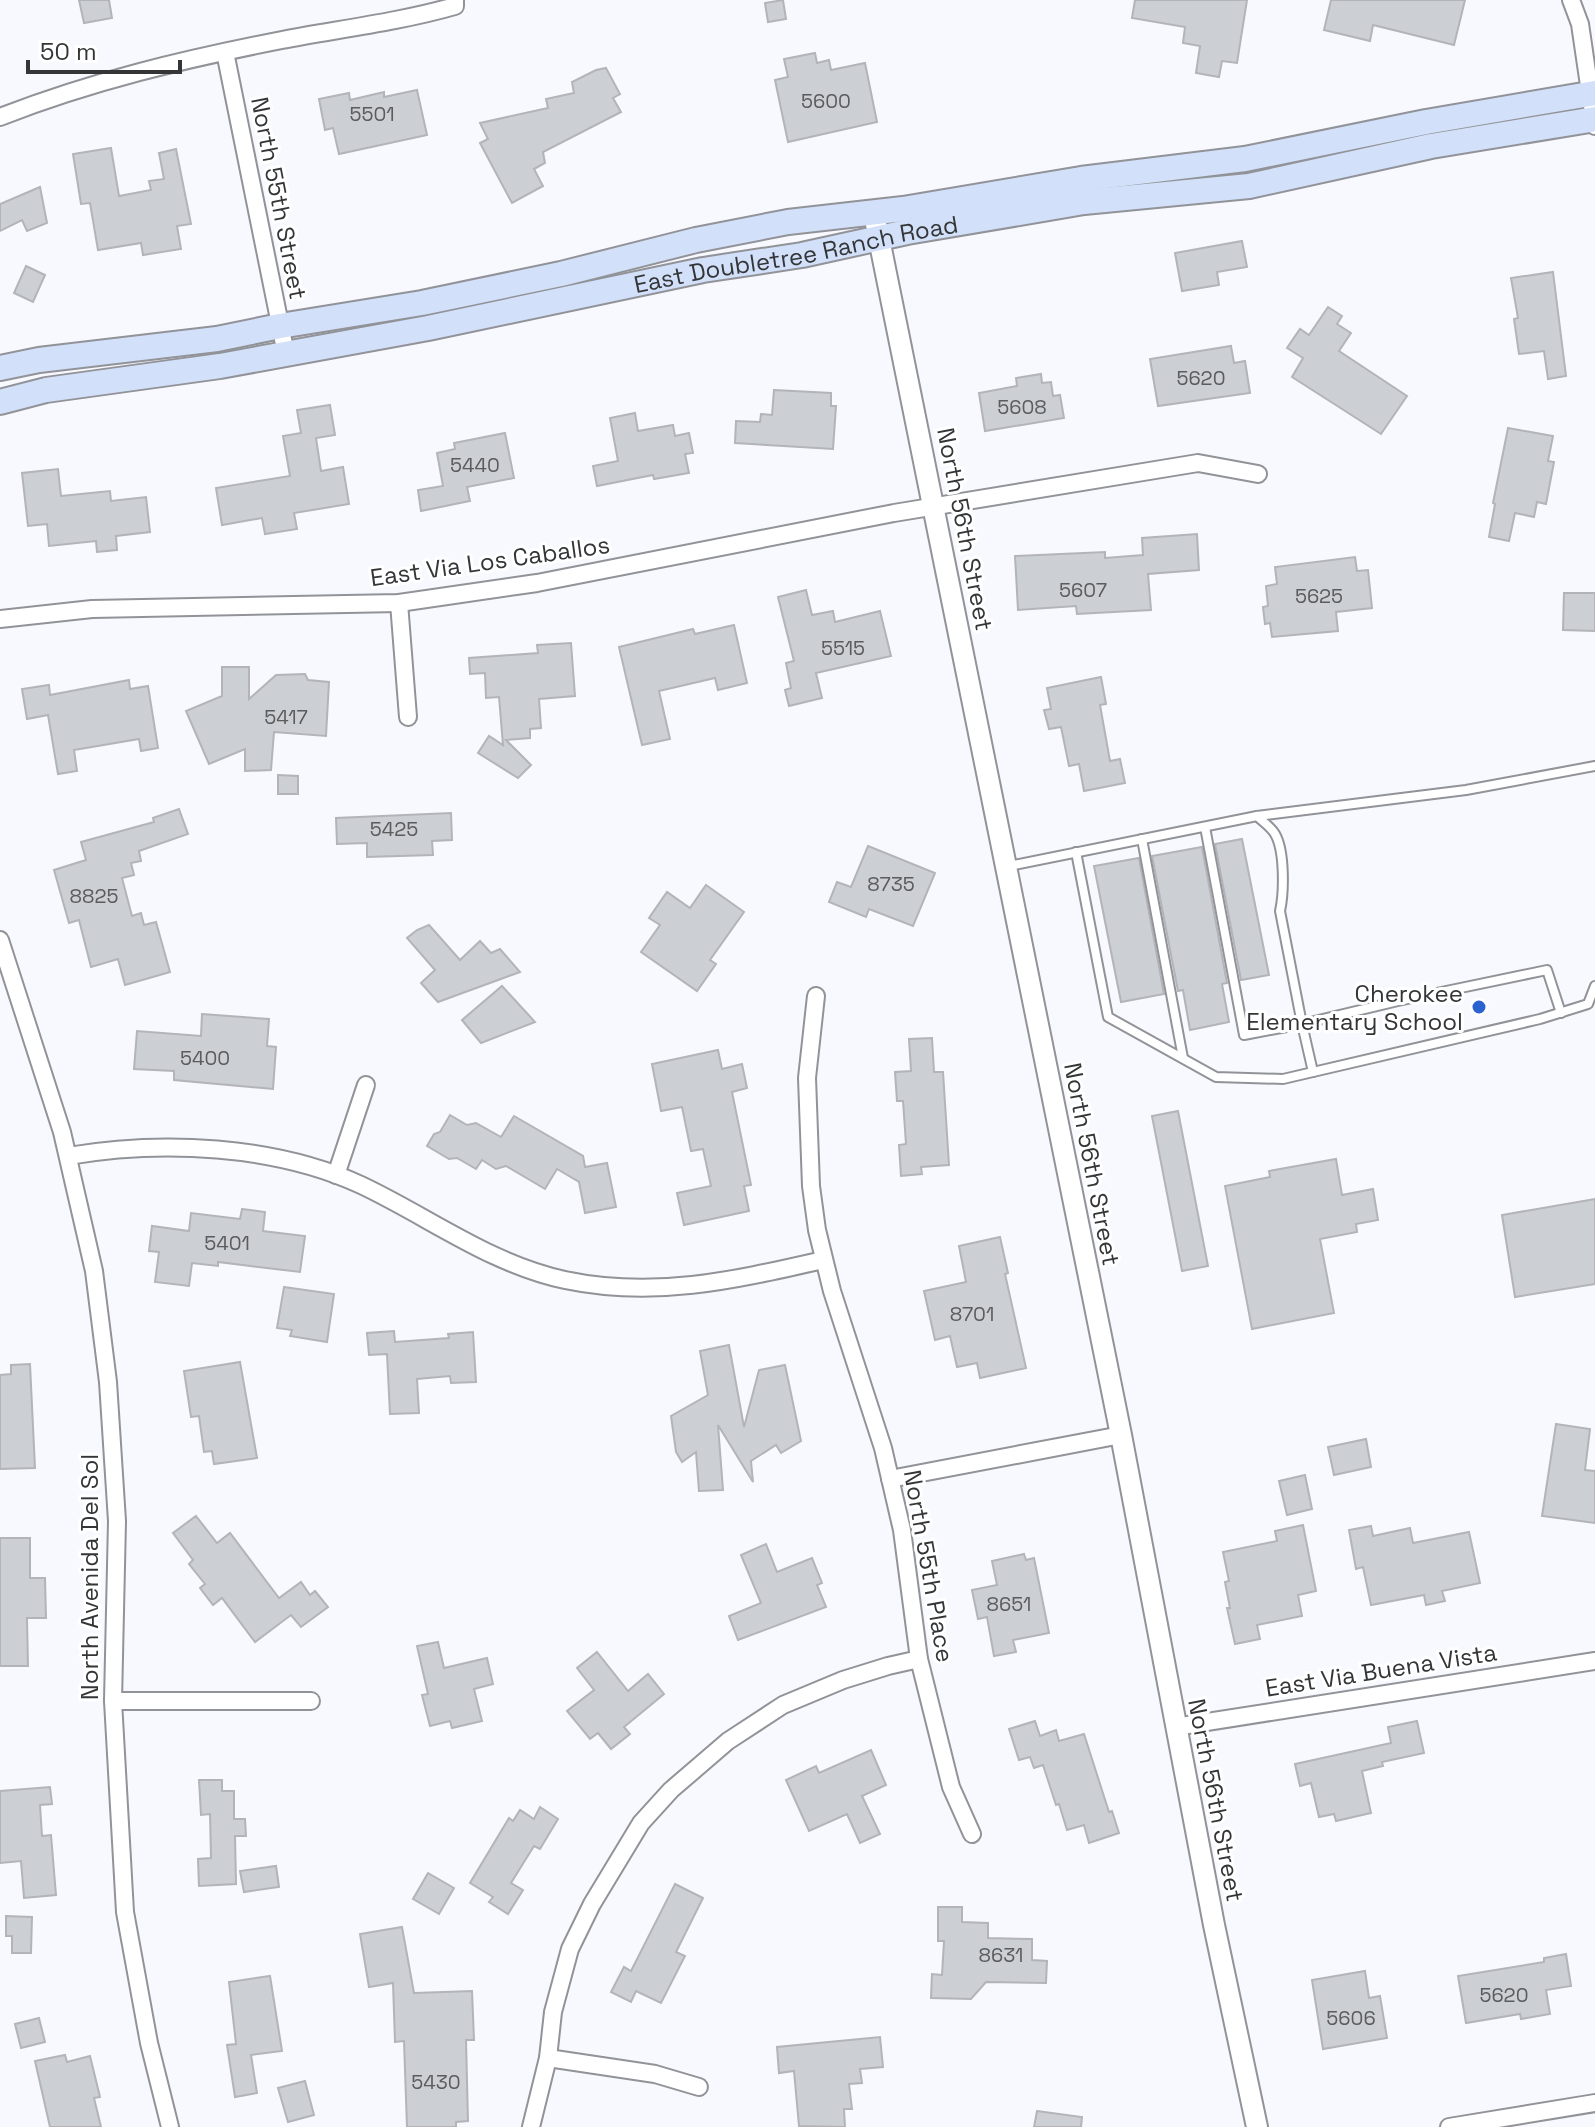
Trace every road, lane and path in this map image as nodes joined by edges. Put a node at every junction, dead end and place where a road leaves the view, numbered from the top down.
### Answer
1 (1571, 0) edge
2 (455, 3) edge
3 (225, 52) junction
4 (1593, 93) edge
5 (0, 117) edge
6 (1594, 119) edge
7 (1595, 126) edge
8 (874, 212) junction
9 (879, 238) junction
10 (280, 326) junction
11 (286, 354) junction
12 (0, 368) edge
13 (0, 402) edge
14 (1258, 474) dead end
15 (934, 506) junction
16 (399, 603) junction
17 (0, 619) edge
18 (408, 717) dead end
19 (1595, 766) edge
20 (1257, 816) junction
21 (1205, 827) junction
22 (1142, 839) junction
23 (1076, 852) junction
24 (1006, 867) junction
25 (0, 940) edge
26 (1595, 986) edge
27 (816, 996) dead end
28 (1561, 1013) junction
29 (1302, 1024) junction
30 (1183, 1058) junction
31 (1313, 1072) junction
32 (366, 1085) dead end
33 (68, 1156) junction
34 (336, 1175) junction
35 (823, 1260) junction
36 (1121, 1435) junction
37 (890, 1479) junction
38 (919, 1659) junction
39 (1595, 1661) edge
40 (113, 1701) junction
41 (311, 1701) dead end
42 (1175, 1727) junction
43 (972, 1834) dead end
44 (548, 2058) junction
45 (699, 2087) dead end
46 (1595, 2103) edge
47 (170, 2127) edge
48 (531, 2127) edge
49 (1257, 2127) edge
50 (1449, 2127) edge

1 - 4 street
2 - 3 street
3 - 5 street
3 - 10 street, North 55th Street
4 - 6 street
4 - 8 main road, East Doubletree Ranch Road
6 - 7 street
6 - 9 main road, East Doubletree Ranch Road
8 - 9 street, North 56th Street
8 - 10 main road, East Doubletree Ranch Road
9 - 11 main road, East Doubletree Ranch Road
9 - 15 street, North 56th Street
10 - 11 street, North 55th Street
10 - 12 main road, East Doubletree Ranch Road
11 - 13 main road, East Doubletree Ranch Road
14 - 15 street, East Via Los Caballos
15 - 16 street, East Via Los Caballos
15 - 24 street, North 56th Street
16 - 17 street, East Via Los Caballos
16 - 18 street
19 - 20 lane
20 - 21 lane
20 - 29 lane
21 - 22 lane
21 - 29 lane
22 - 23 lane
22 - 30 lane
23 - 24 lane
23 - 30 lane
24 - 36 street, North 56th Street
25 - 33 street, North Avenida Del Sol
26 - 28 lane
27 - 35 street, North 55th Place
28 - 29 lane
28 - 31 lane
29 - 31 lane
30 - 31 lane
32 - 34 street
33 - 34 street
33 - 40 street, North Avenida Del Sol
34 - 35 street
35 - 37 street, North 55th Place
36 - 37 street
36 - 42 street, North 56th Street
37 - 38 street, North 55th Place
38 - 43 street, North 55th Place
38 - 44 street
39 - 42 street, East Via Buena Vista
40 - 41 street
40 - 47 street, North Avenida Del Sol
42 - 49 street, North 56th Street
44 - 45 street
44 - 48 street
46 - 50 street

